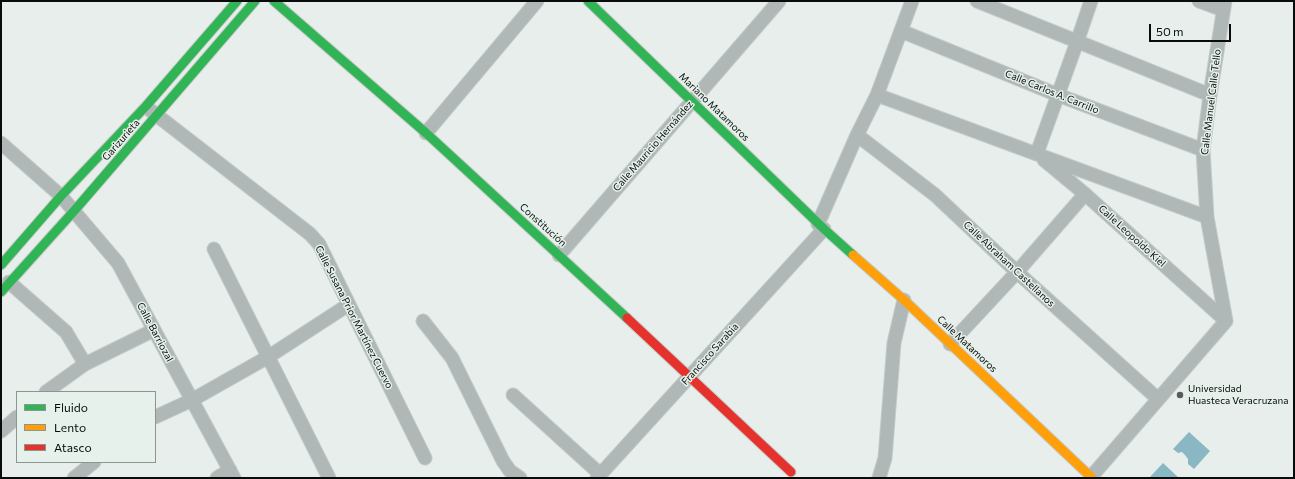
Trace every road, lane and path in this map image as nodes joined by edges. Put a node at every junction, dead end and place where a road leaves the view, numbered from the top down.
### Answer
1 (237, 1) edge
2 (255, 1) edge
3 (274, 1) edge
4 (537, 1) edge
5 (588, 1) edge
6 (780, 1) edge
7 (912, 1) edge
8 (976, 1) edge
9 (1091, 1) edge
10 (1199, 1) edge
11 (1224, 6) edge
12 (901, 31) junction
13 (1077, 42) junction
14 (877, 95) junction
15 (1058, 95) junction
16 (1210, 95) junction
17 (692, 101) junction
18 (146, 106) junction
19 (157, 115) junction
20 (426, 133) junction
21 (857, 135) junction
22 (1, 143) edge
23 (1203, 150) junction
24 (1037, 154) junction
25 (1086, 194) junction
26 (61, 196) junction
27 (74, 212) junction
28 (1207, 217) junction
29 (821, 226) junction
30 (214, 249) dead end
31 (559, 255) junction
32 (1, 265) edge
33 (1017, 272) junction
34 (5, 287) edge
35 (904, 300) junction
36 (348, 305) junction
37 (423, 321) dead end
38 (1226, 322) junction
39 (154, 330) junction
40 (950, 344) junction
41 (268, 357) junction
42 (85, 364) junction
43 (689, 377) junction
44 (47, 391) edge
45 (513, 395) dead end
46 (1158, 399) junction
47 (192, 400) junction
48 (156, 417) edge
49 (16, 418) edge
50 (1, 431) edge
51 (425, 458) dead end
52 (93, 463) edge
53 (791, 472) dead end
54 (232, 474) edge
55 (599, 476) edge
56 (74, 478) edge
57 (218, 478) edge
58 (330, 478) edge
59 (520, 478) edge
60 (879, 478) edge
61 (1092, 478) edge

1 - 18 street, Garizurieta
2 - 19 street, Garizurieta
3 - 20 street, Constitución
4 - 20 street
5 - 17 street, Mariano Matamoros
6 - 17 street, Calle Mauricio Hernández
7 - 12 street, Francisco Sarabia
8 - 13 street
9 - 13 street
10 - 11 street
11 - 16 street, Calle Manuel Calle Tello
12 - 14 street, Francisco Sarabia
12 - 15 street, Calle Carlos A. Carrillo
13 - 15 street
13 - 16 street
14 - 21 street, Francisco Sarabia
14 - 24 street
15 - 23 street, Calle Carlos A. Carrillo
15 - 24 street
16 - 23 street, Calle Manuel Calle Tello
17 - 29 street, Mariano Matamoros
17 - 31 street, Calle Mauricio Hernández
18 - 19 street, Calle Susana Prior Martínez Cuervo
18 - 26 street, Garizurieta
19 - 27 street, Garizurieta
19 - 36 street, Calle Susana Prior Martínez Cuervo
20 - 31 street, Constitución
21 - 29 street, Francisco Sarabia
21 - 33 street, Calle Abraham Castellanos
22 - 26 street, Calle Barriozal
23 - 28 street, Calle Manuel Calle Tello
24 - 25 street, Calle Leopoldo Kiel
24 - 28 street
25 - 33 street
25 - 38 street, Calle Leopoldo Kiel
26 - 27 street, Calle Barriozal
26 - 32 street, Garizurieta
27 - 34 street, Garizurieta
27 - 39 street, Calle Barriozal
28 - 38 street, Calle Manuel Calle Tello
29 - 35 street, Calle Matamoros
29 - 43 street, Francisco Sarabia
30 - 41 street
31 - 43 street, Constitución
33 - 40 street
33 - 46 street, Calle Abraham Castellanos
34 - 42 street
35 - 40 street, Calle Matamoros
35 - 60 street
36 - 41 street
36 - 51 street, Calle Susana Prior Martínez Cuervo
37 - 59 street
38 - 46 street
39 - 42 street
39 - 47 street, Calle Barriozal
40 - 61 street, Calle Matamoros
41 - 47 street
41 - 58 street
42 - 44 street
43 - 53 street, Constitución
43 - 55 street, Francisco Sarabia
45 - 55 street
46 - 61 street
47 - 48 street
47 - 54 street, Calle Barriozal
49 - 50 street
52 - 56 street
54 - 57 street

